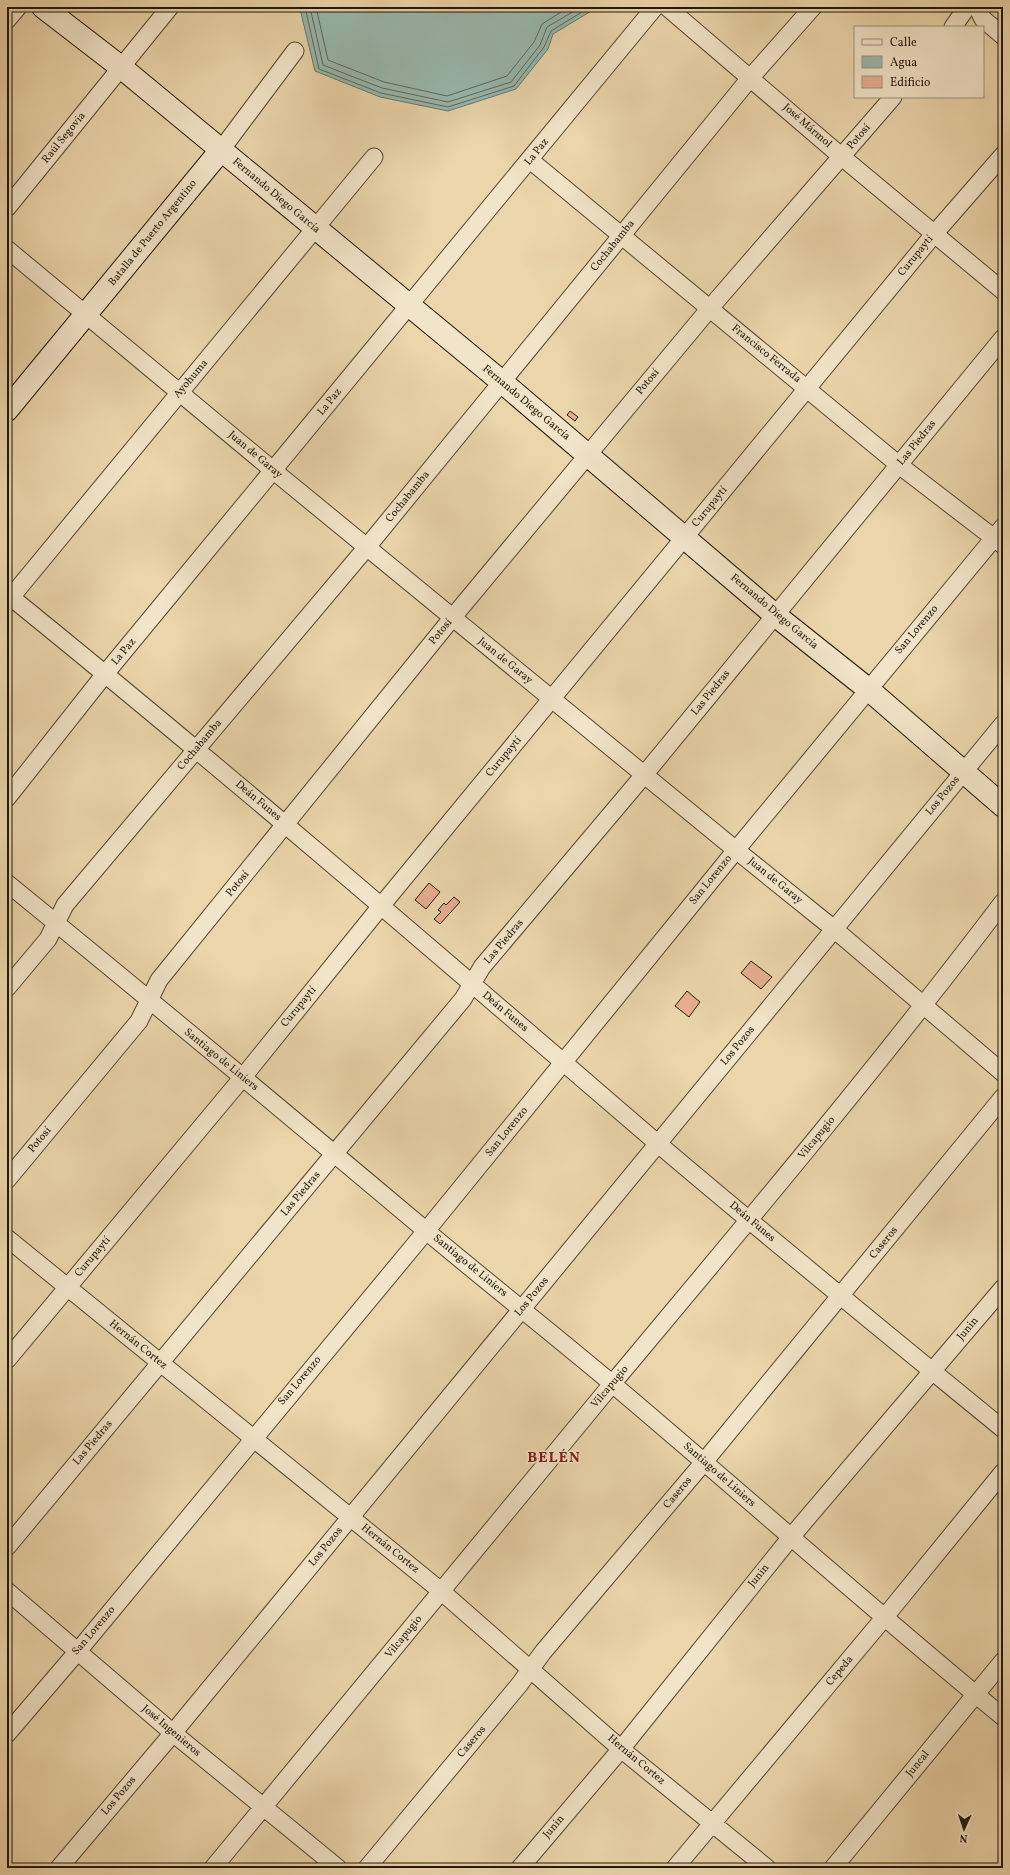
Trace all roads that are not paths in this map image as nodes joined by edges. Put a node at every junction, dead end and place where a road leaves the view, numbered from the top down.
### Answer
1 (18, 7) edge
2 (43, 7) edge
3 (170, 7) edge
4 (655, 7) edge
5 (667, 7) edge
6 (813, 7) edge
7 (967, 7) edge
8 (976, 7) edge
9 (7, 20) edge
10 (954, 26) edge
11 (1003, 36) edge
12 (295, 51) dead end
13 (122, 68) junction
14 (751, 77) junction
15 (892, 98) edge
16 (221, 150) junction
17 (1003, 155) edge
18 (374, 156) dead end
19 (842, 157) junction
20 (530, 160) junction
21 (7, 208) edge
22 (316, 229) junction
23 (935, 233) junction
24 (622, 235) junction
25 (7, 249) edge
26 (1003, 291) edge
27 (408, 306) junction
28 (710, 308) junction
29 (87, 314) junction
30 (1003, 338) edge
31 (502, 382) junction
32 (808, 388) junction
33 (180, 392) junction
34 (7, 410) edge
35 (587, 455) junction
36 (899, 464) junction
37 (274, 471) junction
38 (1000, 537) edge
39 (685, 538) junction
40 (367, 547) junction
41 (8, 598) edge
42 (775, 615) junction
43 (453, 617) junction
44 (105, 674) junction
45 (868, 689) junction
46 (552, 699) junction
47 (1003, 724) edge
48 (197, 749) junction
49 (964, 772) junction
50 (644, 774) junction
51 (7, 798) edge
52 (1003, 806) edge
53 (286, 825) junction
54 (736, 850) junction
55 (7, 882) edge
56 (1003, 902) edge
57 (381, 906) junction
58 (57, 924) junction
59 (834, 929) junction
60 (471, 984) junction
61 (7, 988) edge
62 (148, 1000) junction
63 (924, 1006) junction
64 (564, 1062) junction
65 (1003, 1073) edge
66 (243, 1077) junction
67 (1003, 1098) edge
68 (658, 1143) junction
69 (336, 1153) junction
70 (7, 1180) edge
71 (750, 1220) junction
72 (426, 1231) junction
73 (7, 1238) edge
74 (67, 1288) junction
75 (1003, 1288) edge
76 (840, 1296) junction
77 (522, 1308) junction
78 (7, 1360) edge
79 (160, 1363) junction
80 (932, 1371) junction
81 (613, 1384) junction
82 (1003, 1429) edge
83 (253, 1437) junction
84 (704, 1462) junction
85 (1003, 1472) edge
86 (350, 1517) junction
87 (791, 1537) junction
88 (7, 1547) edge
89 (7, 1591) edge
90 (441, 1591) junction
91 (884, 1618) junction
92 (78, 1651) junction
93 (1003, 1661) edge
94 (530, 1671) junction
95 (975, 1694) junction
96 (1003, 1717) edge
97 (173, 1733) junction
98 (7, 1734) edge
99 (621, 1749) junction
100 (263, 1808) junction
101 (712, 1823) junction
102 (59, 1868) edge
103 (213, 1868) edge
104 (338, 1868) edge
105 (367, 1868) edge
106 (520, 1868) edge
107 (675, 1868) edge
108 (767, 1868) edge
109 (833, 1868) edge

1 - 9 street
2 - 13 main road, Fernando Diego García
3 - 13 street, Raúl Segovia
4 - 20 street, La Paz
5 - 14 street, José Mármol
6 - 14 street, Cochabamba
7 - 10 street
8 - 11 street
12 - 16 street, Batalla de Puerto Argentino
13 - 16 main road, Fernando Diego García
13 - 21 street, Raúl Segovia
14 - 19 street, José Mármol
14 - 24 street, Cochabamba
15 - 19 street, Potosí
16 - 22 main road, Fernando Diego García
16 - 29 main road, Batalla de Puerto Argentino
17 - 23 street, Curupaytí
18 - 22 street, Ayohuma
19 - 23 street, José Mármol
19 - 28 street, Potosí
20 - 24 street, Francisco Ferrada
20 - 27 street, La Paz
22 - 27 main road, Fernando Diego García
22 - 33 street, Ayohuma
23 - 26 street, José Mármol
23 - 32 street, Curupaytí
24 - 28 street, Francisco Ferrada
24 - 31 street, Cochabamba
25 - 29 street, Juan de Garay
27 - 31 main road, Fernando Diego García
27 - 37 street, La Paz
28 - 32 street, Francisco Ferrada
28 - 35 street, Potosí
29 - 33 street, Juan de Garay
29 - 34 main road, Batalla de Puerto Argentino
30 - 36 street, Las Piedras
31 - 35 main road, Fernando Diego García
31 - 40 street, Cochabamba
32 - 36 street, Francisco Ferrada
32 - 39 street, Curupaytí
33 - 37 street, Juan de Garay
33 - 41 street, Ayohuma
35 - 39 main road, Fernando Diego García
35 - 43 street, Potosí
36 - 38 street, Francisco Ferrada
36 - 42 street, Las Piedras
37 - 40 street, Juan de Garay
37 - 44 street, La Paz
38 - 45 street, San Lorenzo
39 - 42 main road, Fernando Diego García
39 - 46 street, Curupaytí
40 - 43 street, Juan de Garay
40 - 48 street, Cochabamba
41 - 44 street, Deán Funes
42 - 45 main road, Fernando Diego García
42 - 50 street, Las Piedras
43 - 46 street, Juan de Garay
43 - 53 street, Potosí
44 - 48 street, Deán Funes
44 - 51 street, La Paz
45 - 49 main road, Fernando Diego García
45 - 54 street, San Lorenzo
46 - 50 street, Juan de Garay
46 - 57 street, Curupaytí
47 - 49 street, Los Pozos
48 - 53 street, Deán Funes
48 - 58 street, Cochabamba
49 - 52 main road, Fernando Diego García
49 - 59 street, Los Pozos
50 - 54 street, Juan de Garay
50 - 60 street, Las Piedras
53 - 57 street, Deán Funes
53 - 62 street, Potosí
54 - 59 street, Juan de Garay
54 - 64 street, San Lorenzo
55 - 58 street, Santiago de Liniers
56 - 63 street, Vilcapugio
57 - 60 street, Deán Funes
57 - 66 street, Curupaytí
58 - 61 street, Cochabamba
58 - 62 street, Santiago de Liniers
59 - 63 street, Juan de Garay
59 - 68 street, Los Pozos
60 - 64 street, Deán Funes
60 - 69 street, Las Piedras
62 - 66 street, Santiago de Liniers
62 - 70 street, Potosí
63 - 65 street, Juan de Garay
63 - 71 street, Vilcapugio
64 - 68 street, Deán Funes
64 - 72 street, San Lorenzo
66 - 69 street, Santiago de Liniers
66 - 74 street, Curupaytí
67 - 76 street, Caseros
68 - 71 street, Deán Funes
68 - 77 street, Los Pozos
69 - 72 street, Santiago de Liniers
69 - 79 street, Las Piedras
71 - 76 street, Deán Funes
71 - 81 street, Vilcapugio
72 - 77 street, Santiago de Liniers
72 - 83 street, San Lorenzo
73 - 74 street, Hernán Cortez
74 - 78 street, Curupaytí
74 - 79 street, Hernán Cortez
75 - 80 street, Junin
76 - 80 street, Deán Funes
76 - 84 street, Caseros
77 - 81 street, Santiago de Liniers
77 - 86 street, Los Pozos
79 - 83 street, Hernán Cortez
79 - 88 street, Las Piedras
80 - 82 street, Deán Funes
80 - 87 street, Junin
81 - 84 street, Santiago de Liniers
81 - 90 street, Vilcapugio
83 - 86 street, Hernán Cortez
83 - 92 street, San Lorenzo
84 - 87 street, Santiago de Liniers
84 - 94 street, Caseros
85 - 91 street, Cepeda
86 - 90 street, Hernán Cortez
86 - 97 street, Los Pozos
87 - 91 street, Santiago de Liniers
87 - 99 street, Junin
89 - 92 street, José Ingenieros
90 - 94 street, Hernán Cortez
90 - 100 street, Vilcapugio
91 - 95 street, Santiago de Liniers
91 - 101 street, Cepeda
92 - 97 street, José Ingenieros
92 - 98 street, San Lorenzo
93 - 95 street, Juncal
94 - 99 street, Hernán Cortez
94 - 105 street, Caseros
95 - 96 street, Santiago de Liniers
95 - 109 street, Juncal
97 - 100 street, José Ingenieros
97 - 102 street, Los Pozos
99 - 101 street, Hernán Cortez
99 - 106 street, Junin
100 - 103 street, Vilcapugio
100 - 104 street, José Ingenieros
101 - 107 street, Cepeda
101 - 108 street, Hernán Cortez

